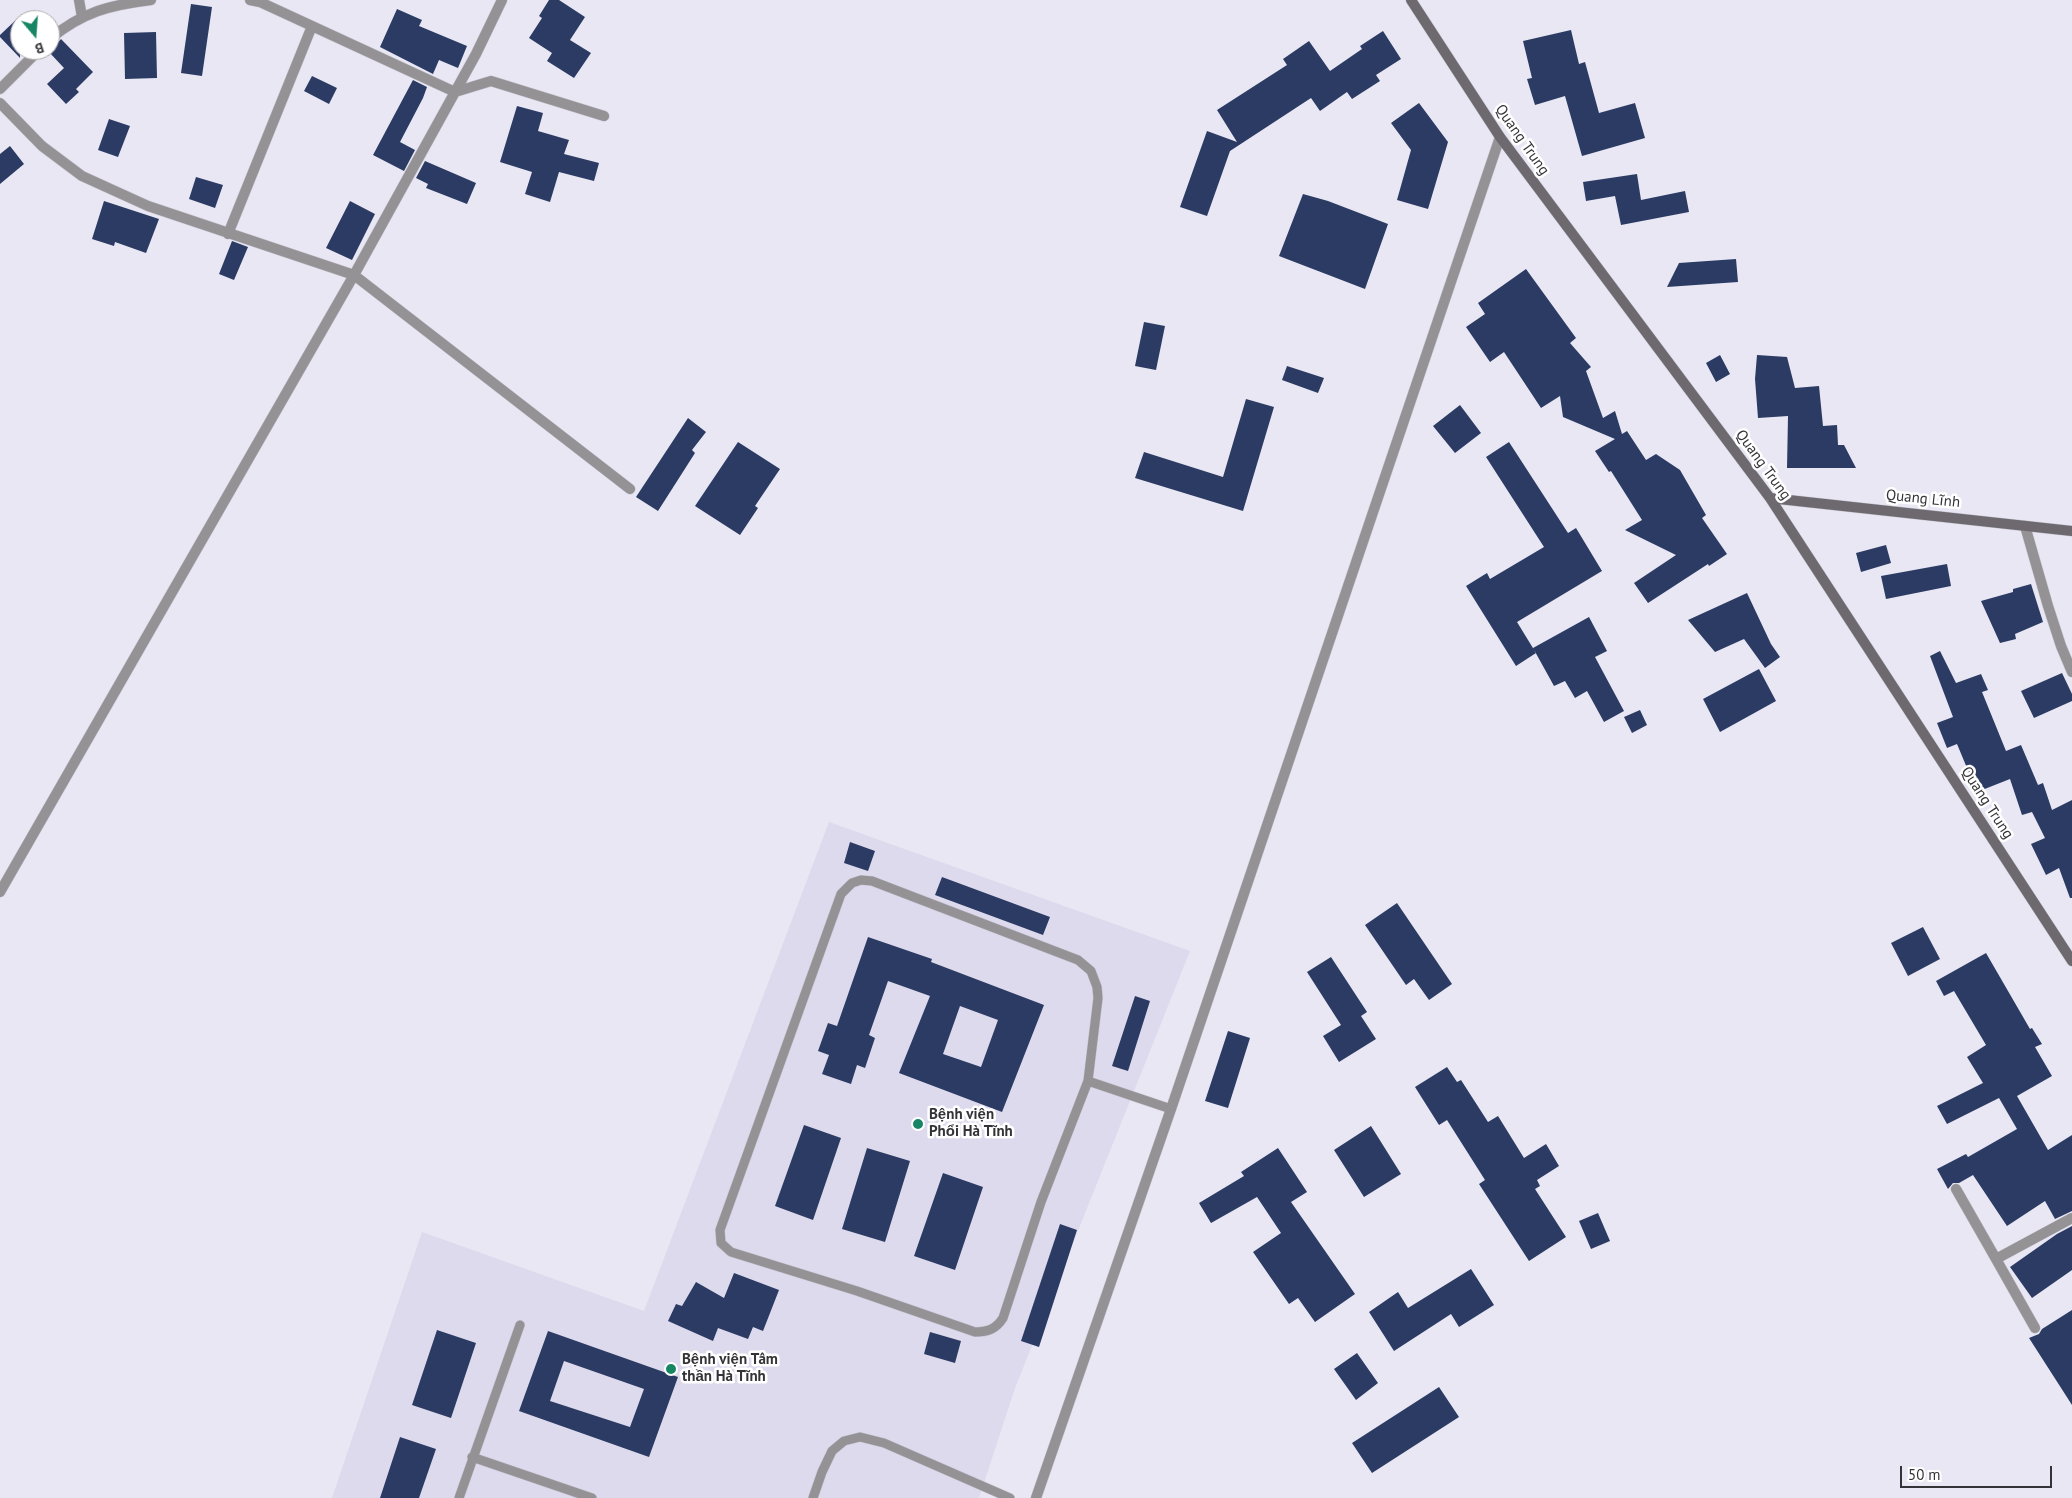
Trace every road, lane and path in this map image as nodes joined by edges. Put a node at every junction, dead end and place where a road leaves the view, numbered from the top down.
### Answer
1 (79, 0) edge
2 (151, 0) edge
3 (250, 0) edge
4 (502, 0) edge
5 (1411, 0) edge
6 (82, 17) junction
7 (312, 26) junction
8 (60, 31) edge
9 (29, 60) edge
10 (0, 89) edge
11 (455, 92) junction
12 (0, 103) edge
13 (604, 116) dead end
14 (1500, 137) junction
15 (228, 234) junction
16 (354, 274) junction
17 (630, 489) dead end
18 (1770, 498) junction
19 (2025, 526) junction
20 (2072, 531) edge
21 (2071, 670) edge
22 (0, 892) edge
23 (2072, 961) edge
24 (1088, 1081) junction
25 (1171, 1109) junction
26 (1956, 1189) dead end
27 (2072, 1218) edge
28 (1996, 1259) junction
29 (520, 1325) dead end
30 (2035, 1328) dead end
31 (472, 1457) junction
32 (459, 1498) edge
33 (592, 1498) edge
34 (813, 1498) edge
35 (1010, 1498) edge
36 (1036, 1498) edge

1 - 6 street
2 - 6 street
3 - 7 street
4 - 11 street
5 - 14 main road, Quang Trung
6 - 8 street
7 - 11 street
7 - 15 street
9 - 10 street
11 - 13 street
11 - 16 street
12 - 15 street
14 - 18 main road, Quang Trung
14 - 25 street
15 - 16 street
16 - 17 street
16 - 22 street
18 - 19 main road, Quang Lĩnh
18 - 23 main road, Quang Trung
19 - 20 main road, Quang Lĩnh
19 - 21 street
24 - 24 lane
24 - 25 lane
25 - 36 street
26 - 28 street
27 - 28 street
28 - 30 street
29 - 31 lane
31 - 32 lane
31 - 33 lane
34 - 35 lane

